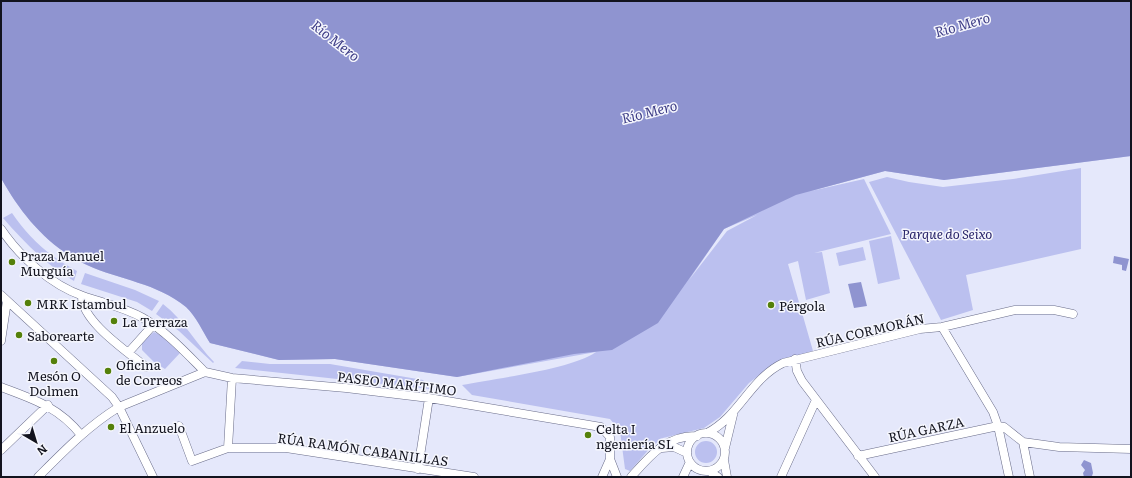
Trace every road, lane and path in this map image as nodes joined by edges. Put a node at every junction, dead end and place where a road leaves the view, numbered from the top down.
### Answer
1 (1, 229) edge
2 (82, 296) junction
3 (4, 298) edge
4 (1073, 314) dead end
5 (154, 324) junction
6 (942, 327) junction
7 (1, 340) edge
8 (128, 353) junction
9 (795, 359) junction
10 (146, 367) dead end
11 (205, 372) junction
12 (232, 378) junction
13 (1, 387) edge
14 (429, 398) junction
15 (816, 400) junction
16 (48, 406) junction
17 (119, 407) junction
18 (735, 410) junction
19 (179, 426) dead end
20 (998, 426) junction
21 (707, 433) junction
22 (81, 435) junction
23 (697, 436) junction
24 (1023, 442) junction
25 (228, 448) junction
26 (659, 448) junction
27 (725, 448) junction
28 (1131, 449) edge
29 (1, 450) edge
30 (687, 453) junction
31 (858, 456) junction
32 (610, 459) junction
33 (724, 460) junction
34 (645, 462) junction
35 (690, 462) junction
36 (418, 469) junction
37 (706, 471) junction
38 (38, 477) edge
39 (153, 477) edge
40 (474, 477) edge
41 (602, 477) edge
42 (616, 477) edge
43 (631, 477) edge
44 (636, 477) edge
45 (683, 477) edge
46 (694, 477) edge
47 (718, 477) edge
48 (727, 477) edge
49 (781, 477) edge
50 (875, 477) edge
51 (1009, 477) edge
52 (1030, 477) edge

1 - 2 street
2 - 5 street
2 - 8 street
3 - 7 street
3 - 17 street
4 - 6 street
5 - 8 street
5 - 11 street
6 - 9 street, RÚA CORMORÁN
6 - 20 street, RÚA CORMORÁN
8 - 10 street
9 - 15 street
9 - 18 street, RÚA CORMORÁN
11 - 12 street, PASEO MARÍTIMO
11 - 17 street
12 - 14 street, PASEO MARÍTIMO
12 - 25 street
13 - 16 street
14 - 32 street, PASEO MARÍTIMO
14 - 36 street
15 - 31 street
15 - 49 street
16 - 22 street
16 - 29 street
17 - 22 street
17 - 39 street
18 - 21 street, RÚA CORMORÁN
18 - 27 street, RÚA CORMORÁN
19 - 25 street, RÚA RAMÓN CABANILLAS
20 - 24 street
20 - 31 street, RÚA GARZA
20 - 51 street, RÚA CORMORÁN
21 - 23 street
21 - 27 street
22 - 38 street
23 - 26 street
23 - 30 street
24 - 28 street
24 - 52 street
25 - 36 street, RÚA RAMÓN CABANILLAS
26 - 30 street
26 - 34 street
27 - 33 street
30 - 35 street
31 - 50 street
32 - 41 street
32 - 42 street, PASEO MARÍTIMO
33 - 37 street
33 - 48 street
34 - 43 street
34 - 44 street
35 - 37 street
35 - 45 street
36 - 40 street, RÚA RAMÓN CABANILLAS
37 - 46 street
37 - 47 street

